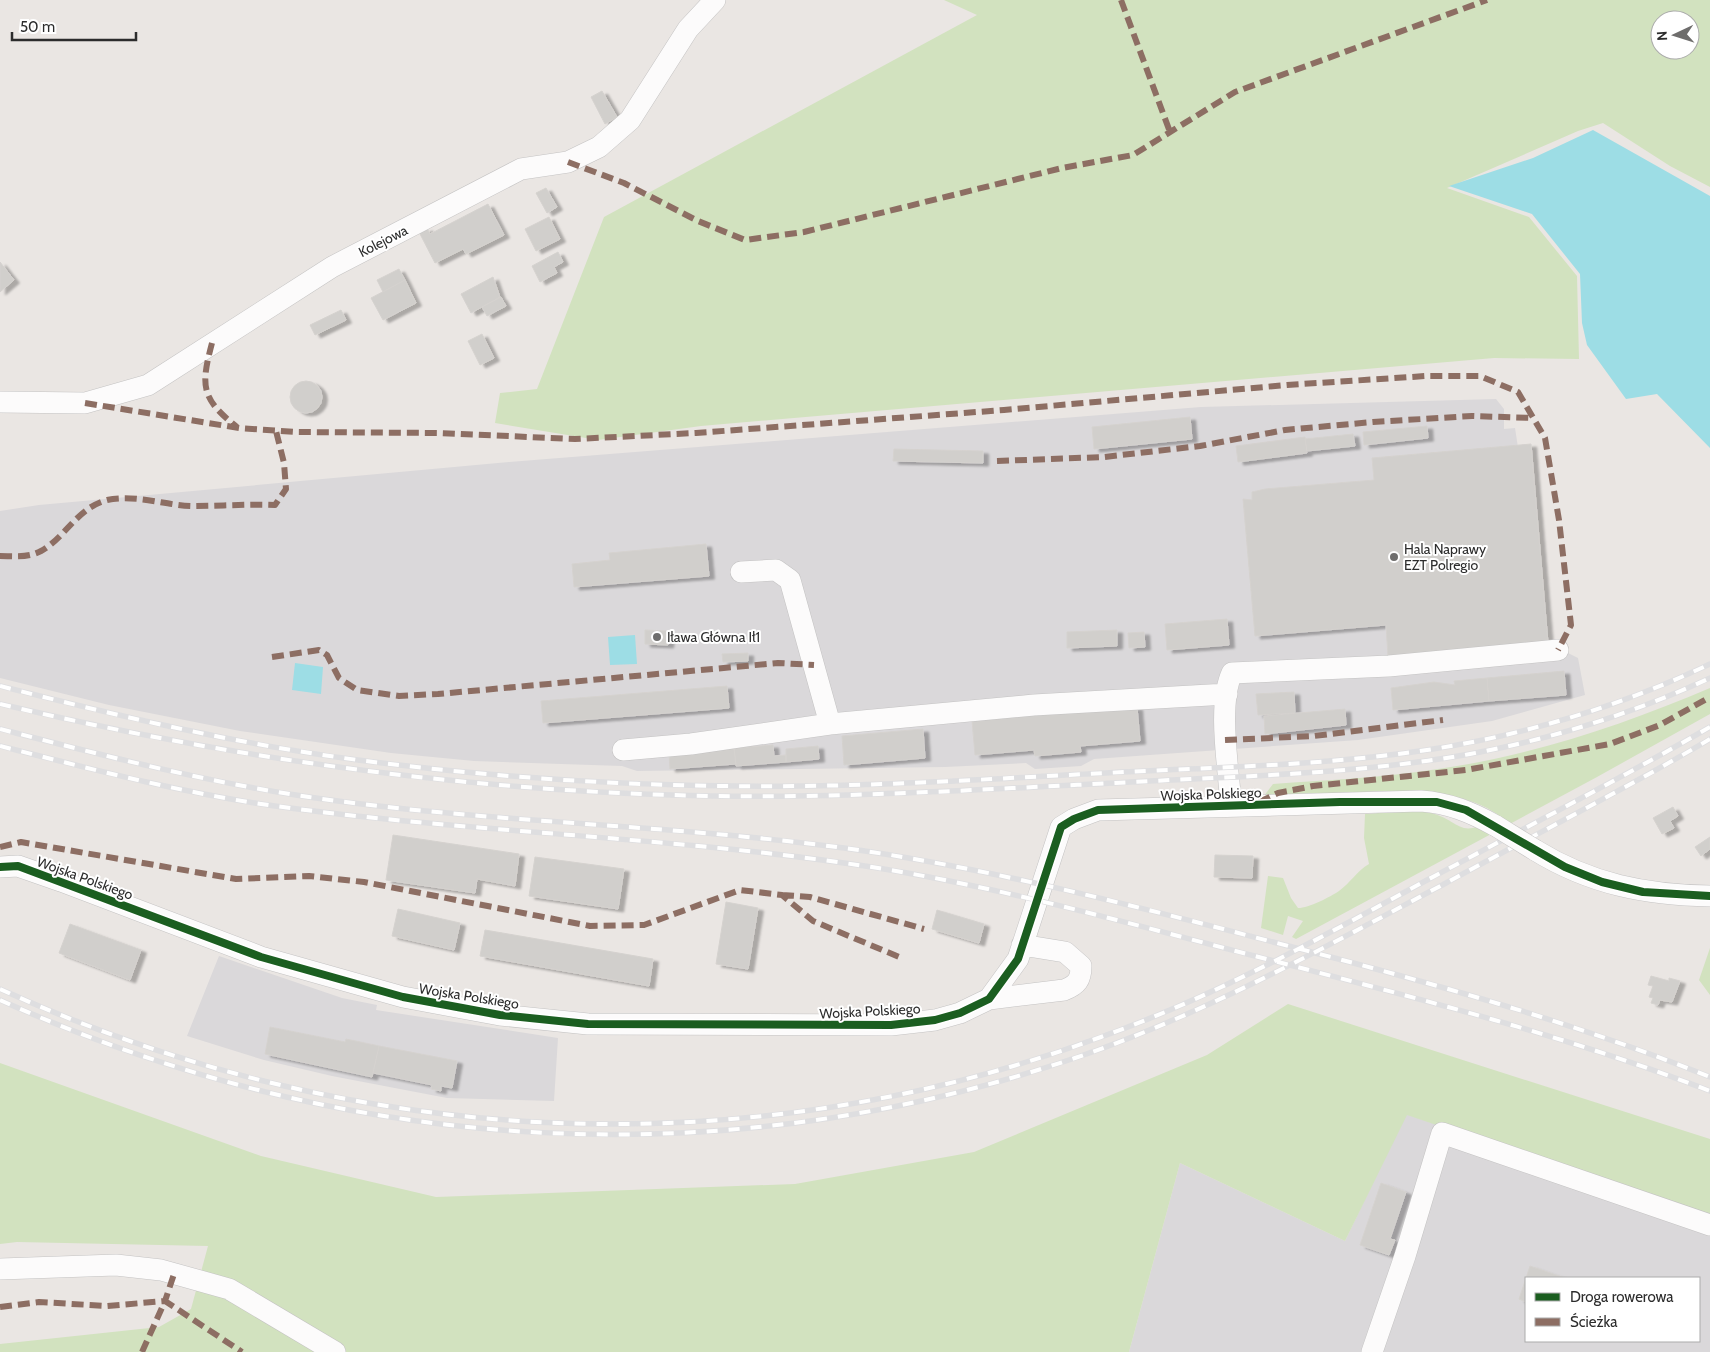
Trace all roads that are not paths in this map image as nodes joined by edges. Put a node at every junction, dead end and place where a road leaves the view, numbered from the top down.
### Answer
1 (715, 0) edge
2 (0, 402) edge
3 (741, 572) dead end
4 (1558, 650) dead end
5 (1227, 694) junction
6 (830, 724) junction
7 (623, 750) dead end
8 (1231, 806) junction
9 (0, 867) edge
10 (1710, 896) edge
11 (1022, 945) junction
12 (989, 999) junction
13 (1710, 1225) edge
14 (0, 1269) edge
15 (336, 1352) edge
16 (1372, 1352) edge

1 - 2 street, Kolejowa
3 - 6 street
4 - 5 street
5 - 6 street
5 - 8 street
6 - 7 street
8 - 10 street, Wojska Polskiego, bridge
8 - 11 street, Wojska Polskiego
9 - 12 street, Wojska Polskiego
11 - 12 street, Wojska Polskiego
11 - 12 street
13 - 16 street
14 - 15 street

